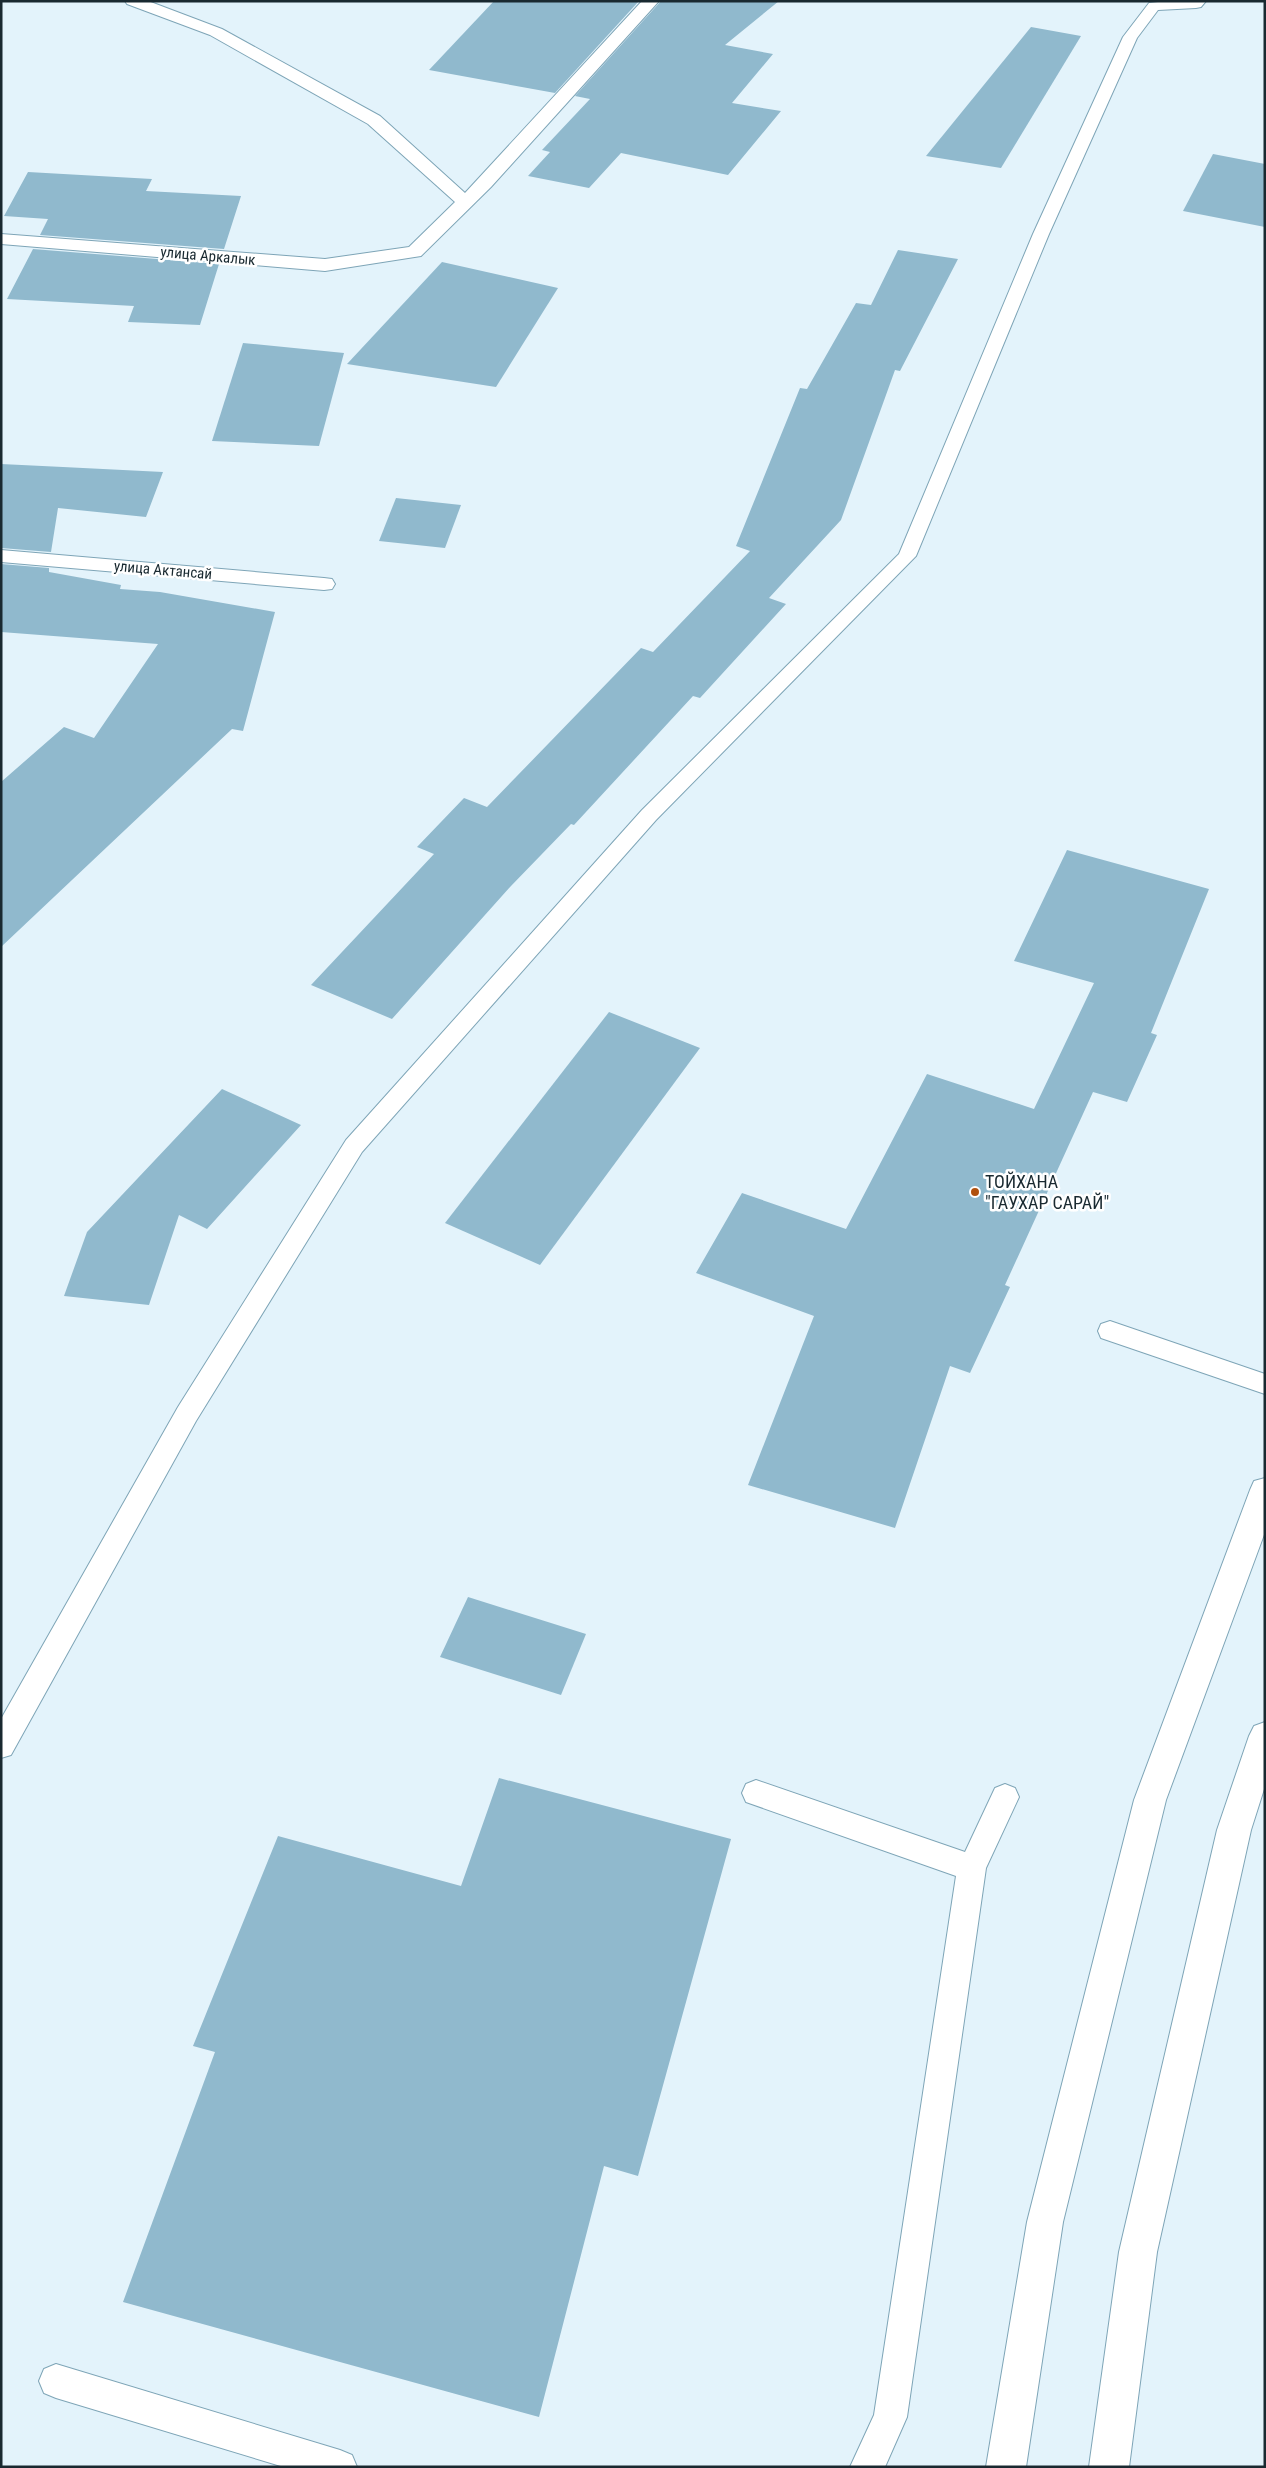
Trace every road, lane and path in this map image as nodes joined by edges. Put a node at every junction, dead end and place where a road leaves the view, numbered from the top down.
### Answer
1 (133, 1) edge
2 (651, 1) edge
3 (1200, 1) edge
4 (464, 202) junction
5 (1, 239) edge
6 (1, 556) edge
7 (324, 584) dead end
8 (1110, 1331) dead end
9 (1265, 1384) edge
10 (1265, 1490) edge
11 (1265, 1736) edge
12 (1, 1746) edge
13 (756, 1793) dead end
14 (1005, 1797) dead end
15 (972, 1868) junction
16 (56, 2381) dead end
17 (340, 2467) edge
18 (867, 2467) edge
19 (1006, 2467) edge
20 (1109, 2467) edge

1 - 4 main road
2 - 4 main road
3 - 12 lane
4 - 5 main road, улица Аркалык
6 - 7 main road, улица Актансай
8 - 9 lane
10 - 19 main road
11 - 20 main road
13 - 15 lane
14 - 15 lane
15 - 18 lane
16 - 17 lane

